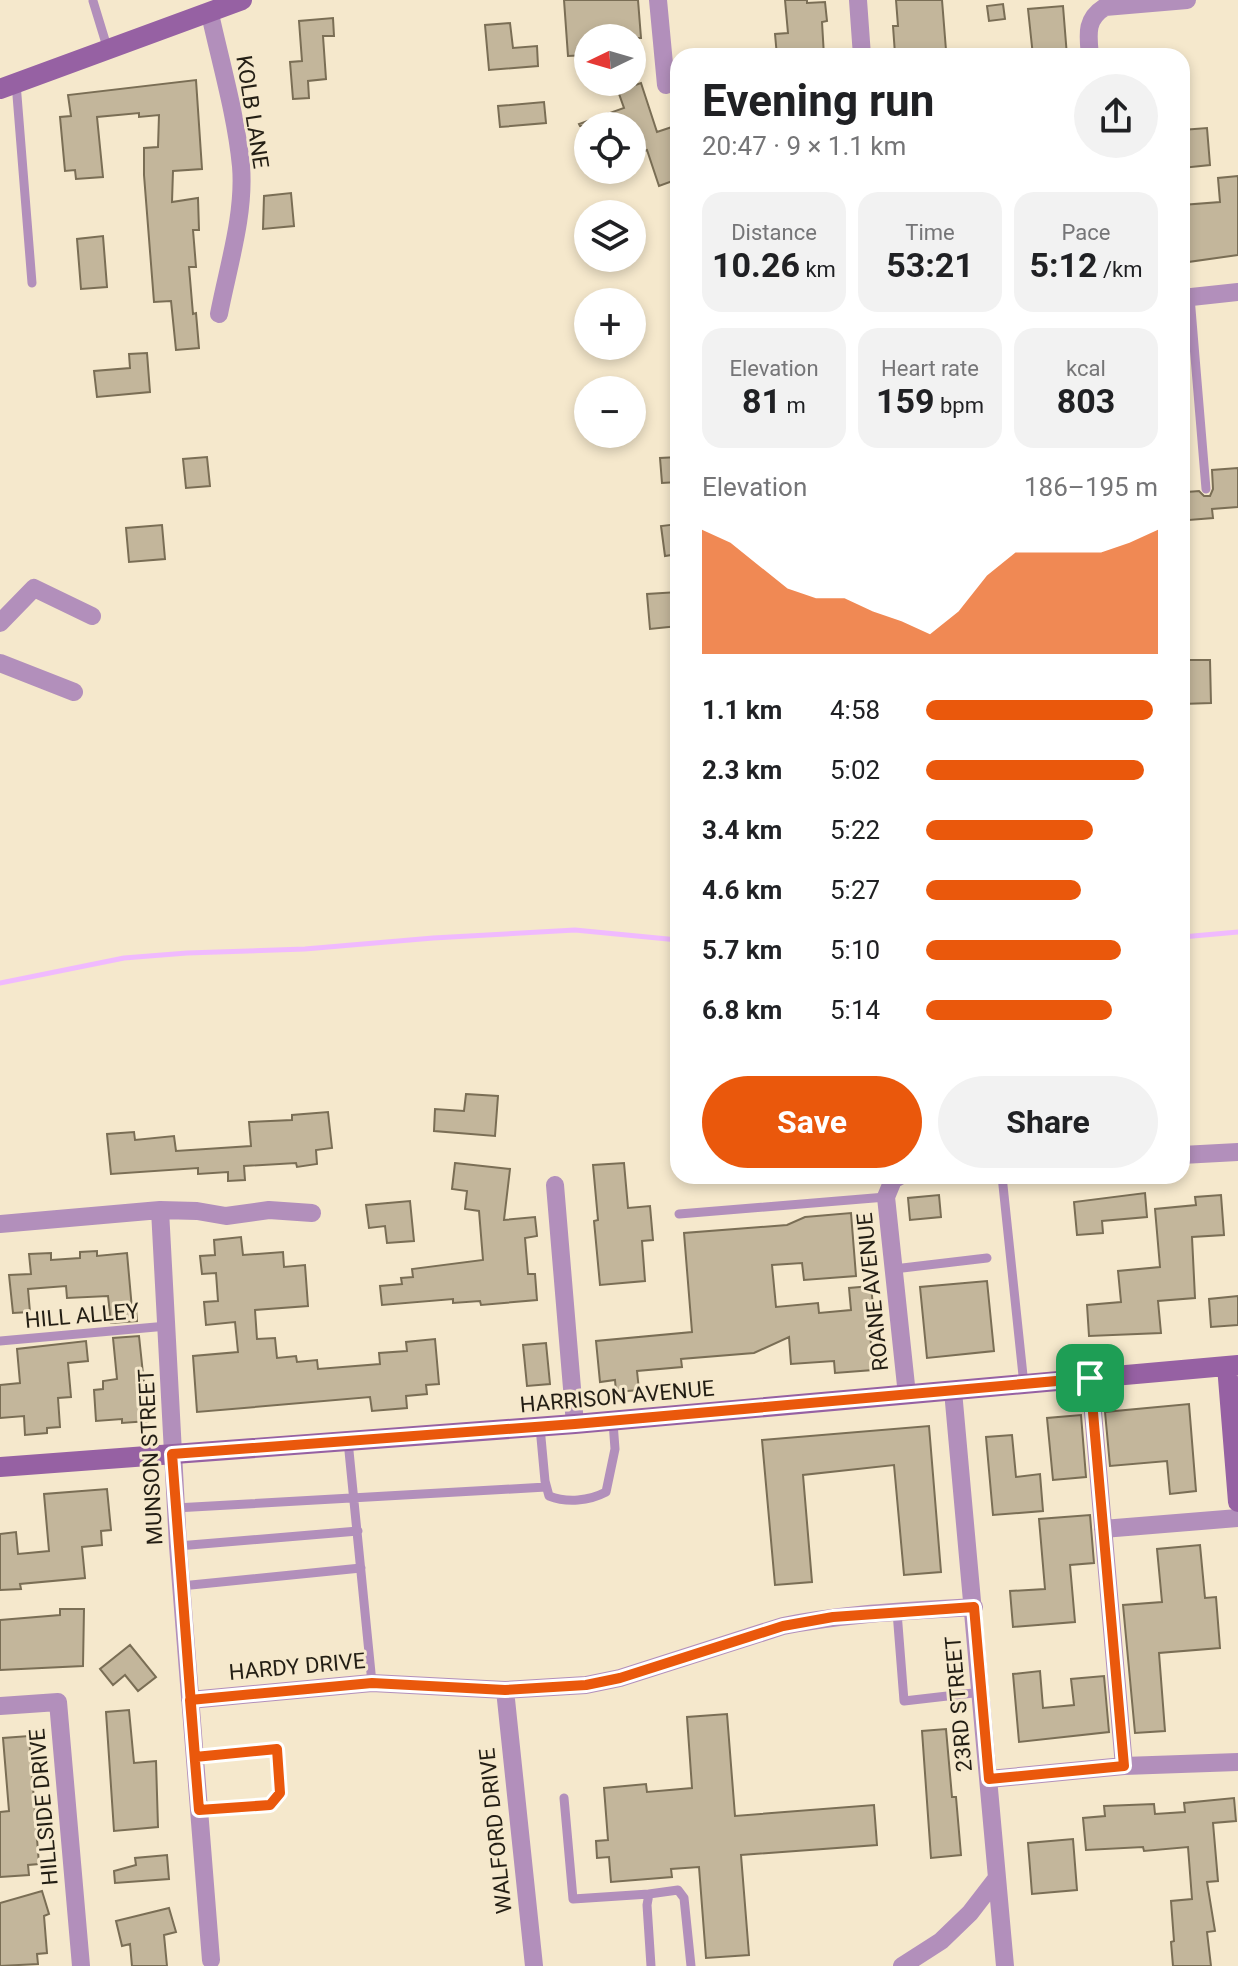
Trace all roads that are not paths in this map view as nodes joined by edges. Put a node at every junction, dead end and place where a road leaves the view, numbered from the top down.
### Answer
1 (242, 0) edge
2 (658, 0) edge
3 (858, 0) edge
4 (1187, 0) edge
5 (93, 1) edge
6 (210, 7) edge
7 (861, 48) edge
8 (1089, 48) edge
9 (108, 50) junction
10 (666, 85) dead end
11 (8, 86) edge
12 (32, 283) dead end
13 (1238, 292) edge
14 (1190, 297) edge
15 (219, 314) dead end
16 (1190, 335) edge
17 (1206, 489) dead end
18 (92, 616) dead end
19 (0, 623) edge
20 (0, 663) edge
21 (74, 692) dead end
22 (1238, 1152) edge
23 (1190, 1155) edge
24 (1003, 1184) edge
25 (555, 1185) dead end
26 (892, 1186) edge
27 (160, 1210) junction
28 (312, 1213) dead end
29 (679, 1214) dead end
30 (0, 1224) edge
31 (987, 1258) dead end
32 (894, 1269) junction
33 (167, 1326) junction
34 (0, 1341) edge
35 (1232, 1365) edge
36 (1090, 1378) junction
37 (1024, 1385) junction
38 (953, 1391) junction
39 (907, 1395) junction
40 (613, 1421) junction
41 (575, 1424) junction
42 (540, 1427) junction
43 (348, 1441) junction
44 (172, 1454) junction
45 (0, 1467) edge
46 (546, 1487) junction
47 (354, 1497) junction
48 (1238, 1502) edge
49 (175, 1508) junction
50 (1238, 1518) edge
51 (1103, 1529) junction
52 (358, 1531) junction
53 (178, 1546) junction
54 (361, 1568) junction
55 (181, 1586) junction
56 (974, 1607) junction
57 (897, 1612) junction
58 (372, 1683) junction
59 (505, 1690) junction
60 (982, 1692) junction
61 (190, 1700) junction
62 (0, 1706) edge
63 (195, 1757) junction
64 (1238, 1762) edge
65 (1124, 1766) junction
66 (989, 1779) junction
67 (564, 1798) dead end
68 (199, 1810) junction
69 (997, 1878) junction
70 (649, 1894) junction
71 (211, 1960) dead end
72 (81, 1966) edge
73 (534, 1966) edge
74 (651, 1966) edge
75 (691, 1966) edge
76 (902, 1966) edge
77 (1005, 1966) edge

1 - 6 main road
2 - 10 street
3 - 7 street
4 - 8 street
5 - 9 lane
6 - 9 main road
6 - 15 street, KOLB LANE
9 - 11 main road
11 - 12 lane
13 - 14 street
16 - 17 lane
18 - 19 street
20 - 21 street
22 - 23 street
24 - 37 lane
25 - 41 street
26 - 29 lane
26 - 32 street, ROANE AVENUE
27 - 28 street
27 - 30 street
27 - 33 street, MUNSON STREET
31 - 32 lane
32 - 39 street, ROANE AVENUE
33 - 34 lane, HILL ALLEY
33 - 44 street, MUNSON STREET
35 - 36 main road, HARRISON AVENUE
35 - 48 main road
36 - 37 main road, HARRISON AVENUE
36 - 51 street
37 - 38 main road, HARRISON AVENUE
38 - 39 main road, HARRISON AVENUE
38 - 56 street, 23RD STREET
39 - 40 main road, HARRISON AVENUE
40 - 41 main road, HARRISON AVENUE
40 - 46 lane
41 - 42 main road, HARRISON AVENUE
42 - 43 main road, HARRISON AVENUE
42 - 46 lane
43 - 44 main road, HARRISON AVENUE
43 - 47 lane
44 - 45 main road, HARRISON AVENUE
44 - 49 street, MUNSON STREET
46 - 47 lane
47 - 49 lane
47 - 52 lane
49 - 53 street, MUNSON STREET
50 - 51 street
51 - 65 street
52 - 53 lane
52 - 54 lane
53 - 55 street, MUNSON STREET
54 - 55 lane
54 - 58 lane
55 - 61 street, MUNSON STREET
56 - 57 street, HARDY DRIVE
56 - 60 street, 23RD STREET
57 - 59 street, HARDY DRIVE
57 - 60 lane
58 - 59 street, HARDY DRIVE
58 - 61 street, HARDY DRIVE
59 - 73 street, WALFORD DRIVE
60 - 66 street, 23RD STREET
61 - 63 street, MUNSON STREET
62 - 72 street, HILLSIDE DRIVE
63 - 68 street, MUNSON STREET
63 - 68 lane
64 - 65 street
65 - 66 street
66 - 69 street, 23RD STREET
67 - 70 lane
68 - 71 street, MUNSON STREET
69 - 76 street
69 - 77 street, 23RD STREET
70 - 74 lane
70 - 75 lane

